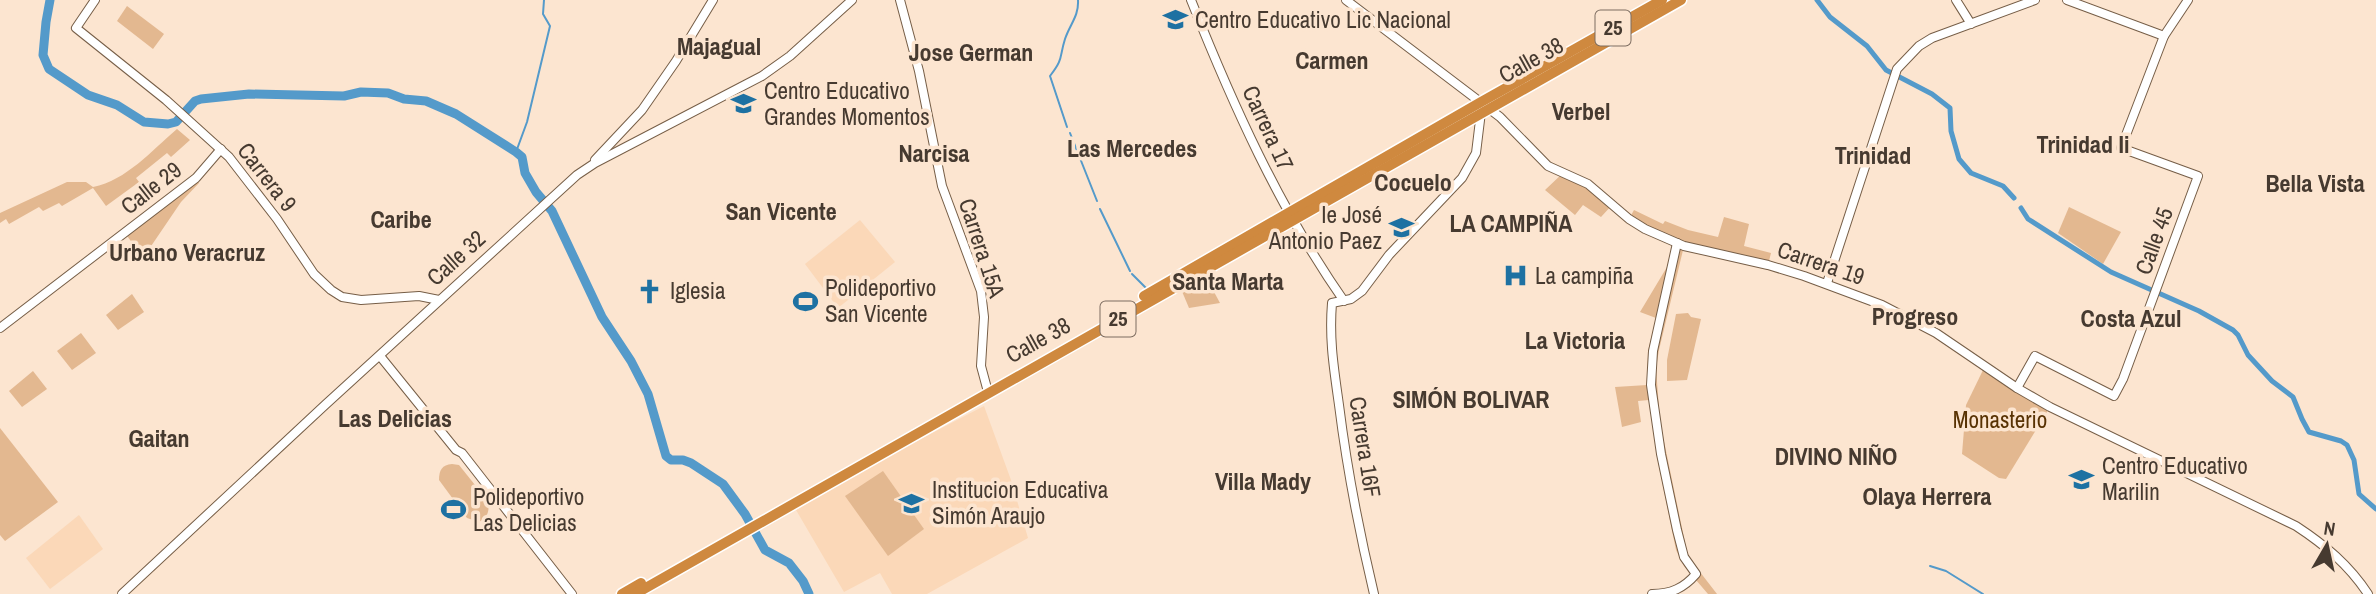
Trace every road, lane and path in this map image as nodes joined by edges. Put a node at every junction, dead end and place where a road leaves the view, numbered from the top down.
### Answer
1 (96, 0) edge
2 (713, 0) edge
3 (852, 0) edge
4 (900, 0) edge
5 (1191, 0) edge
6 (1346, 0) edge
7 (1662, 0) edge
8 (1681, 0) edge
9 (1955, 0) edge
10 (2035, 0) edge
11 (2067, 0) edge
12 (2188, 0) edge
13 (1971, 24) junction
14 (2164, 36) junction
15 (1483, 107) junction
16 (221, 149) junction
17 (595, 163) junction
18 (1290, 218) junction
19 (1677, 243) junction
20 (1827, 283) junction
21 (439, 300) junction
22 (1344, 301) junction
23 (0, 328) edge
24 (380, 355) junction
25 (2017, 388) junction
26 (987, 389) junction
27 (456, 450) junction
28 (742, 528) junction
29 (122, 594) edge
30 (566, 594) edge
31 (572, 594) edge
32 (622, 594) edge
33 (635, 594) edge
34 (1374, 594) edge
35 (1654, 594) edge
36 (2368, 594) edge

1 - 16 street, Carrera 9
2 - 17 street
3 - 17 street, Calle 32
4 - 26 street, Carrera 15A
5 - 18 street, Carrera 17
6 - 15 street, Carrera 19
7 - 15 highway, Calle 38 / 25
8 - 15 highway, Calle 38 / 25
9 - 13 street
10 - 13 street
11 - 14 street
12 - 14 street
13 - 20 street
14 - 25 street, Calle 45
15 - 18 highway, Calle 38 / 25
15 - 19 street, Carrera 19
15 - 22 street
16 - 21 street, Carrera 9
16 - 23 street, Calle 29
17 - 21 street, Calle 32
18 - 22 street, Carrera 17
18 - 26 highway, Calle 38 / 25
19 - 20 street, Carrera 19
19 - 35 street
20 - 25 street, Carrera 19
21 - 24 street, Calle 32
22 - 34 street, Carrera 16F
24 - 27 street
24 - 29 street, Calle 32
25 - 36 street, Carrera 19
26 - 28 highway, Calle 38 / 25
27 - 30 street
27 - 31 street
28 - 32 highway, Calle 38 / 25
28 - 33 highway, Calle 38 / 25

